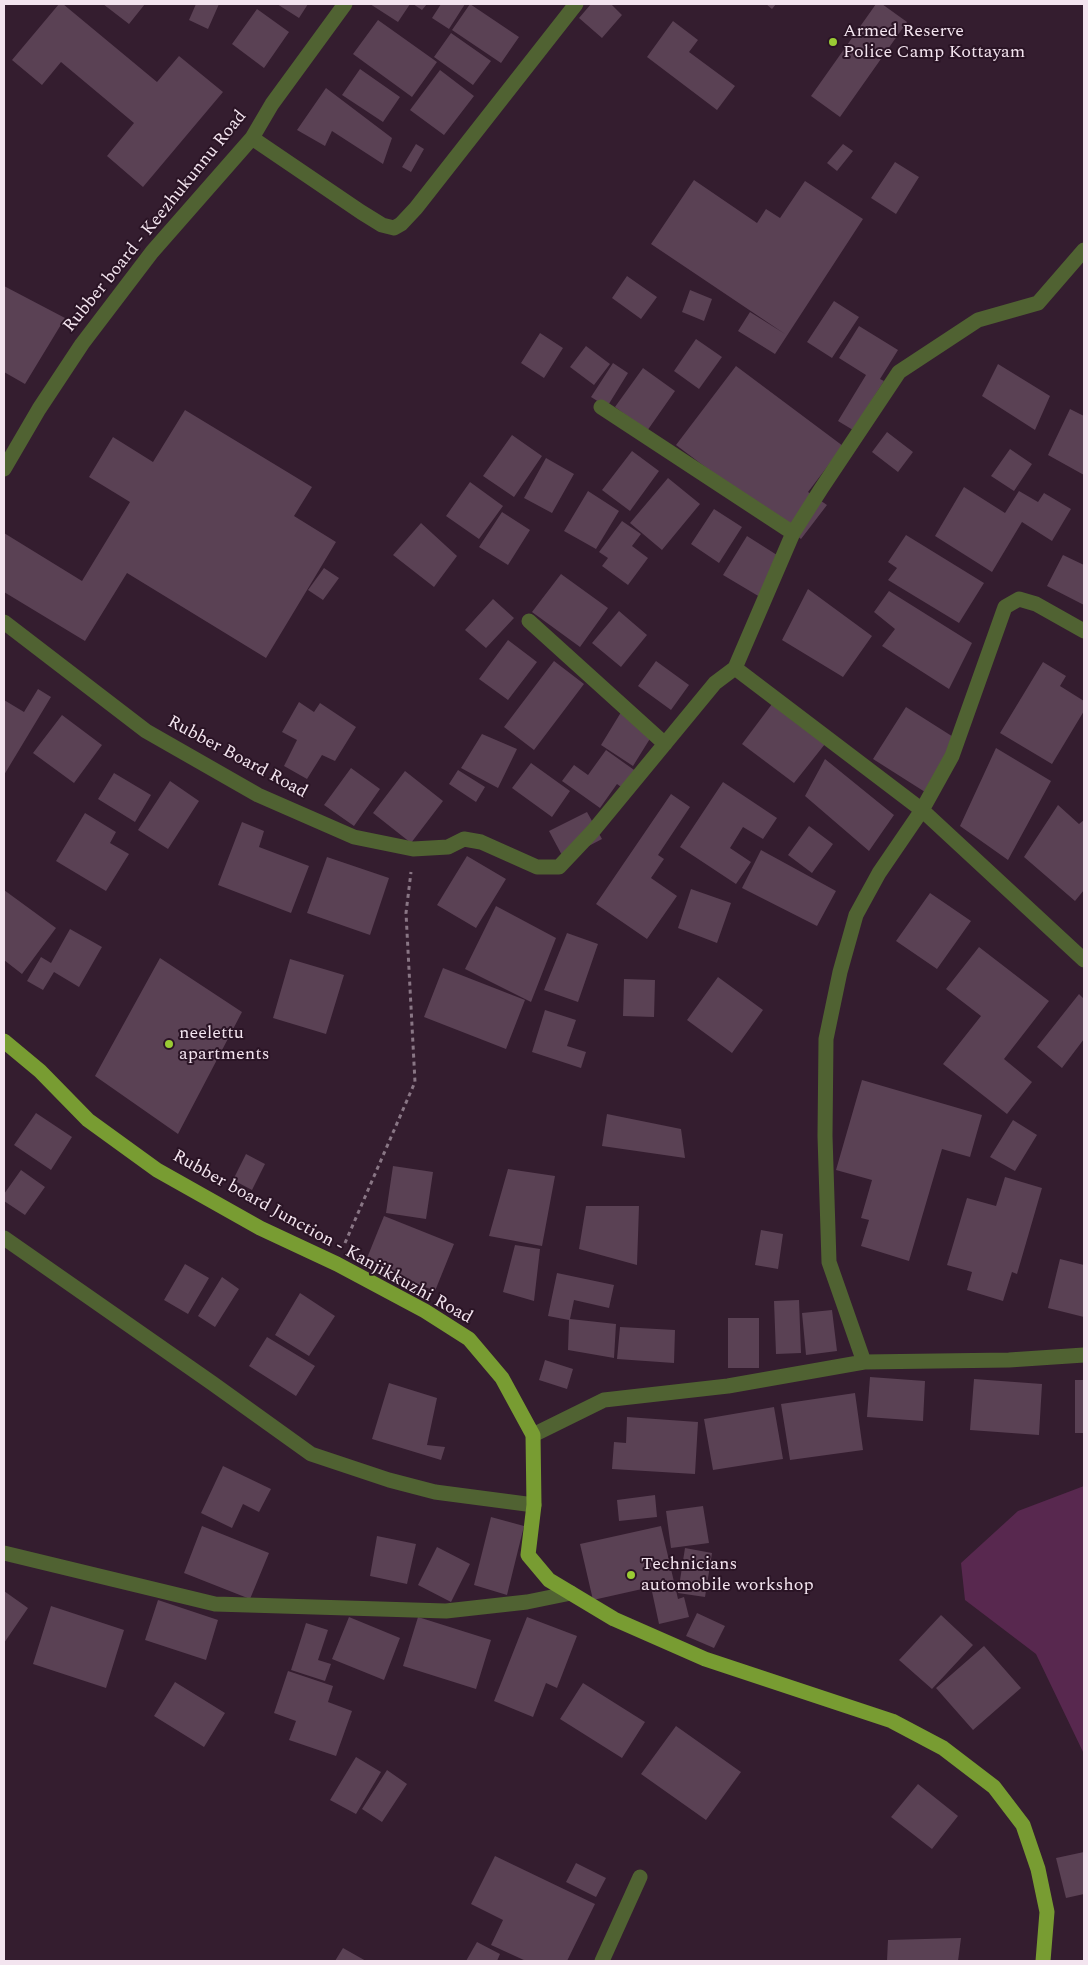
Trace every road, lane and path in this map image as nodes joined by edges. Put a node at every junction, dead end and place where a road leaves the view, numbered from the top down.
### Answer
1 (345, 4) edge
2 (576, 4) edge
3 (252, 138) junction
4 (1084, 250) edge
5 (602, 407) dead end
6 (4, 469) edge
7 (793, 533) junction
8 (528, 621) dead end
9 (4, 622) edge
10 (1084, 631) edge
11 (735, 668) junction
12 (665, 744) junction
13 (922, 810) junction
14 (413, 849) junction
15 (1084, 960) edge
16 (4, 1041) edge
17 (4, 1238) edge
18 (337, 1264) junction
19 (1084, 1355) edge
20 (864, 1362) junction
21 (533, 1435) junction
22 (534, 1505) junction
23 (4, 1554) edge
24 (571, 1593) junction
25 (640, 1877) dead end
26 (602, 1961) edge
27 (1043, 1961) edge

1 - 3 street, Rubber board - Keezhukunnu Road
2 - 3 street
3 - 6 street, Rubber board - Keezhukunnu Road
4 - 7 street
5 - 7 street
7 - 11 street
8 - 12 street
9 - 14 street, Rubber Board Road
10 - 13 street
11 - 12 street
11 - 13 street
12 - 14 street, Rubber Board Road
13 - 15 street
13 - 20 street
14 - 18 path
16 - 18 main road, Rubber board Junction - Kanjikkuzhi Road
17 - 22 street
18 - 21 main road, Rubber board Junction - Kanjikkuzhi Road
19 - 20 street
20 - 21 street
21 - 22 main road, Rubber board Junction - Kanjikkuzhi Road
22 - 24 main road, Rubber board Junction - Kanjikkuzhi Road
23 - 24 street
24 - 27 main road, Rubber board Junction - Kanjikkuzhi Road
25 - 26 street

